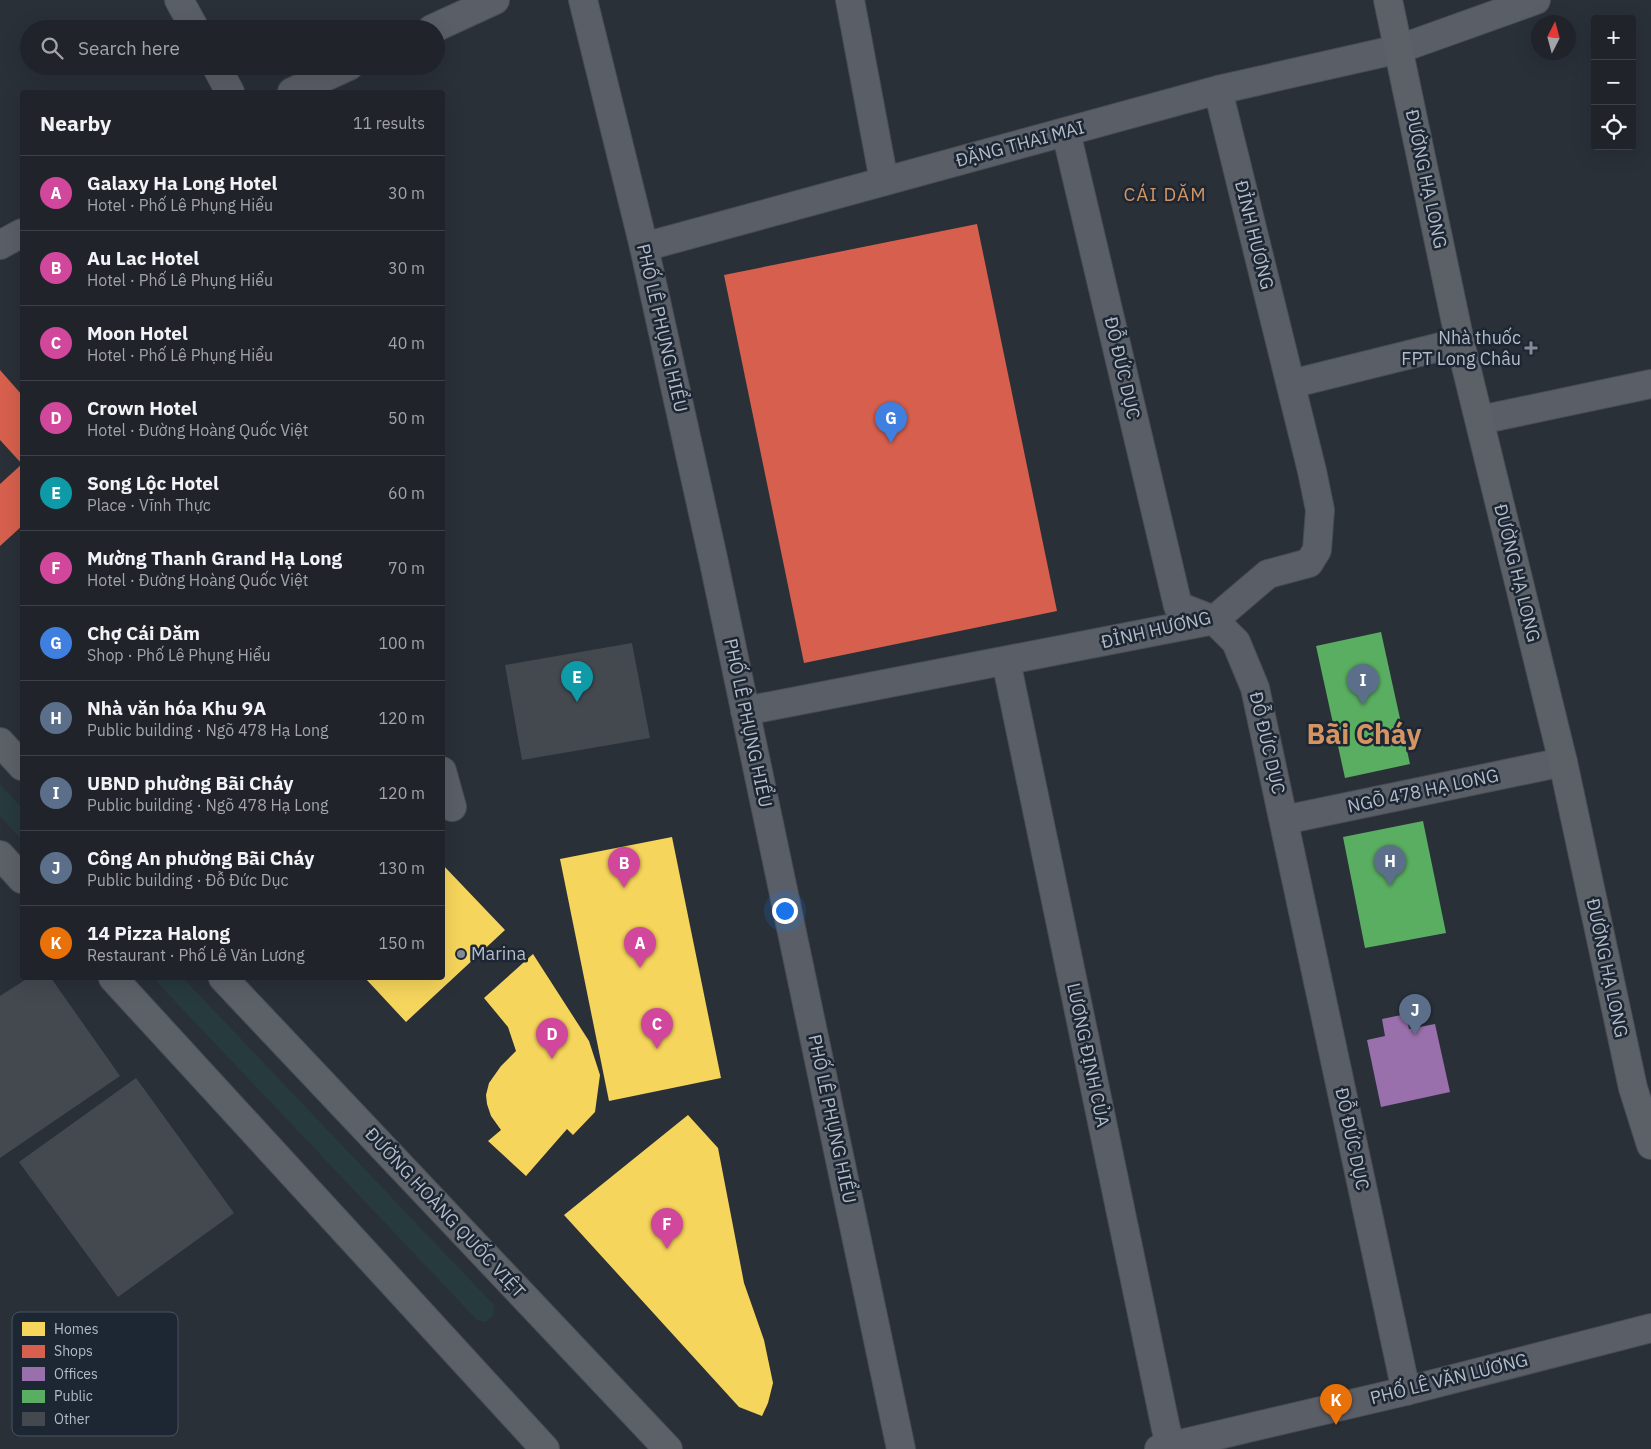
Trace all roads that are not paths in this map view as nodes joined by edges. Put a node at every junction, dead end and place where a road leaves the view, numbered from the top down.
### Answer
1 (179, 0) edge
2 (495, 0) edge
3 (583, 0) edge
4 (850, 0) edge
5 (1388, 0) edge
6 (1536, 0) edge
7 (190, 20) edge
8 (445, 23) edge
9 (1399, 49) junction
10 (221, 75) edge
11 (329, 75) edge
12 (229, 90) edge
13 (296, 90) edge
14 (1218, 90) junction
15 (1066, 132) junction
16 (884, 181) junction
17 (20, 234) edge
18 (0, 245) edge
19 (644, 247) junction
20 (1460, 342) junction
21 (1291, 384) junction
22 (1651, 384) edge
23 (1480, 420) junction
24 (1214, 620) junction
25 (1006, 661) junction
26 (746, 711) junction
27 (0, 742) edge
28 (1563, 762) junction
29 (20, 764) edge
30 (445, 782) edge
31 (452, 808) dead end
32 (1284, 820) junction
33 (0, 855) edge
34 (20, 877) edge
35 (114, 980) edge
36 (225, 980) edge
37 (1651, 1145) edge
38 (1651, 1328) edge
39 (1406, 1391) junction
40 (1168, 1448) edge
41 (545, 1449) edge
42 (668, 1449) edge
43 (902, 1449) edge

1 - 7 street
2 - 8 street
3 - 19 street, PHỐ LÊ PHỤNG HIỂU
4 - 16 street
5 - 9 main road, ĐƯỜNG HẠ LONG
6 - 9 street, ĐẶNG THAI MAI
9 - 14 street, ĐẶNG THAI MAI
9 - 20 main road, ĐƯỜNG HẠ LONG
10 - 12 street
11 - 13 street
14 - 15 street, ĐẶNG THAI MAI
14 - 21 street, ĐỈNH HƯƠNG
15 - 16 street, ĐẶNG THAI MAI
15 - 24 street, ĐỖ ĐỨC DỤC
16 - 19 street, ĐẶNG THAI MAI
17 - 18 street
19 - 26 street, PHỐ LÊ PHỤNG HIỂU
20 - 21 street
20 - 23 main road, ĐƯỜNG HẠ LONG
21 - 24 street, ĐỈNH HƯƠNG
22 - 23 street
23 - 28 main road, ĐƯỜNG HẠ LONG
24 - 25 street, ĐỈNH HƯƠNG
24 - 32 street, ĐỖ ĐỨC DỤC
25 - 26 street, ĐỈNH HƯƠNG
25 - 40 street, LƯƠNG ĐỊNH CỦA
26 - 43 street, PHỐ LÊ PHỤNG HIỂU
27 - 29 main road
28 - 32 street, NGÕ 478 HẠ LONG
28 - 37 main road, ĐƯỜNG HẠ LONG
30 - 31 street
32 - 39 street, ĐỖ ĐỨC DỤC
33 - 34 main road
35 - 41 main road
36 - 42 main road, ĐƯỜNG HOÀNG QUỐC VIỆT
38 - 39 street, PHỐ LÊ VĂN LƯƠNG
39 - 40 street, PHỐ LÊ VĂN LƯƠNG

